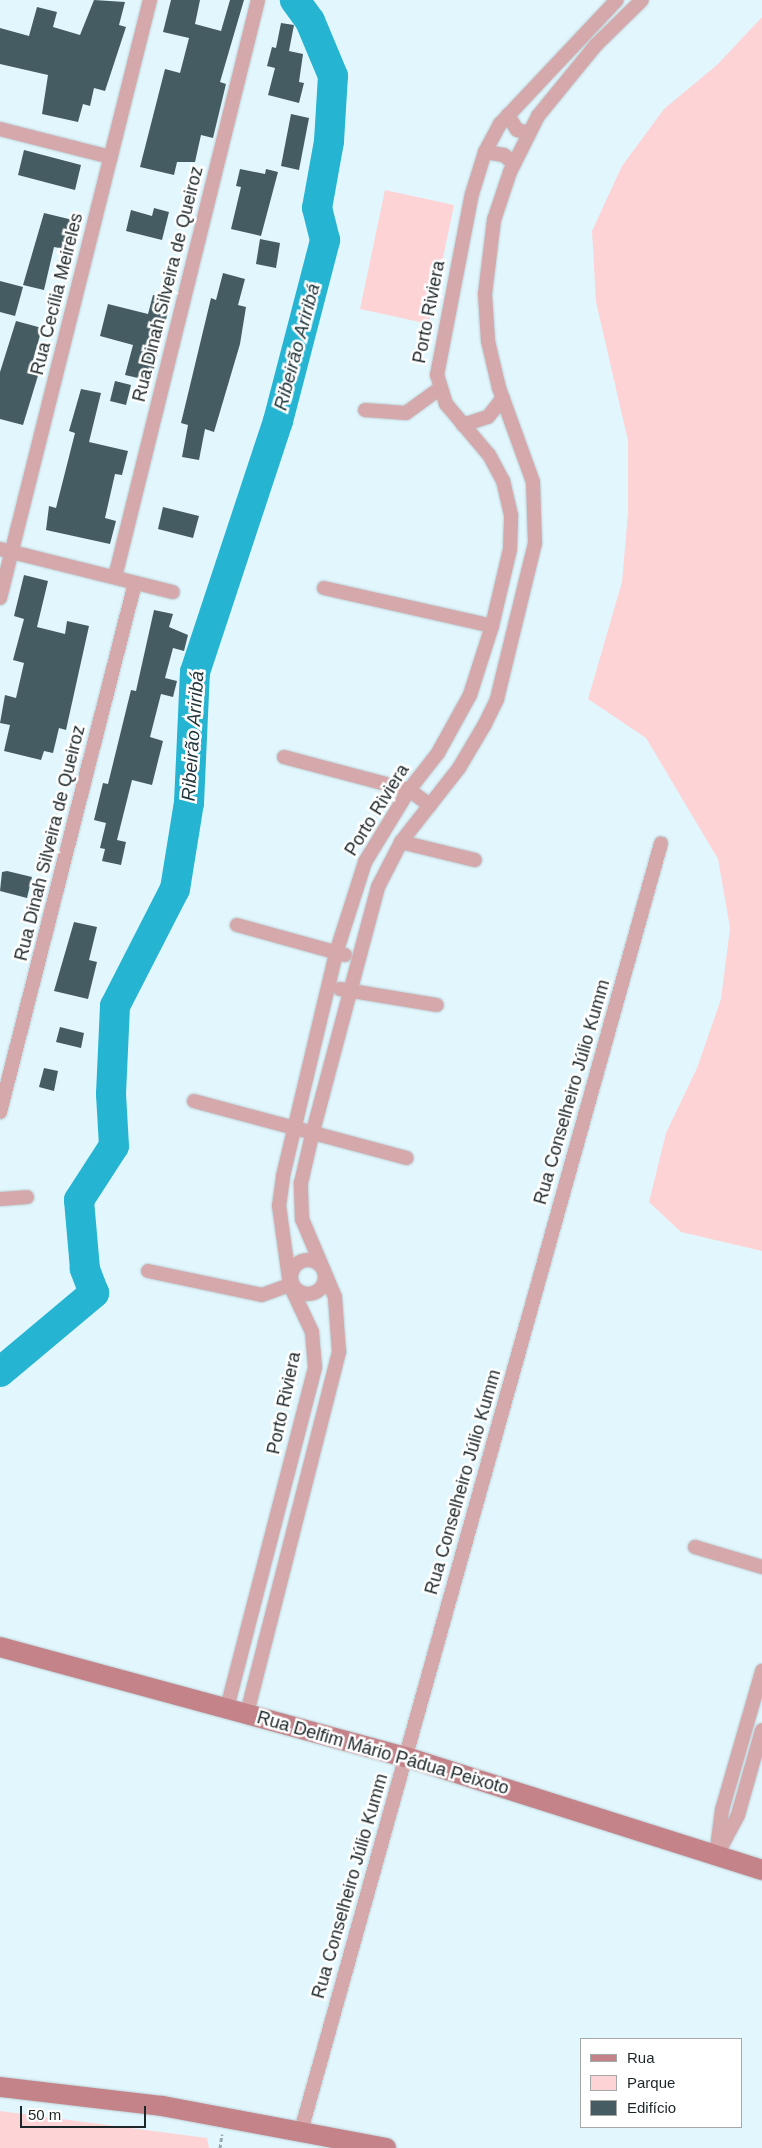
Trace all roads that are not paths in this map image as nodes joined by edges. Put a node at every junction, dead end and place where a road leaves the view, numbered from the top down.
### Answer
1 (150, 0) edge
2 (258, 0) edge
3 (617, 0) edge
4 (642, 0) edge
5 (508, 114) junction
6 (0, 129) edge
7 (529, 133) junction
8 (485, 152) junction
9 (111, 157) junction
10 (514, 164) junction
11 (439, 389) junction
12 (503, 398) junction
13 (365, 410) dead end
14 (463, 425) junction
15 (6, 550) edge
16 (115, 577) junction
17 (135, 583) junction
18 (324, 588) dead end
19 (173, 592) dead end
20 (0, 598) edge
21 (492, 626) junction
22 (284, 757) dead end
23 (409, 790) junction
24 (430, 805) junction
25 (401, 842) junction
26 (661, 842) dead end
27 (475, 860) dead end
28 (237, 925) dead end
29 (336, 953) junction
30 (357, 958) junction
31 (329, 986) junction
32 (348, 990) junction
33 (438, 1005) dead end
34 (194, 1101) dead end
35 (0, 1112) edge
36 (295, 1126) junction
37 (312, 1136) junction
38 (407, 1158) dead end
39 (27, 1197) dead end
40 (0, 1199) edge
41 (325, 1268) junction
42 (148, 1271) dead end
43 (290, 1284) junction
44 (296, 1442) junction
45 (315, 1447) junction
46 (695, 1547) dead end
47 (762, 1567) edge
48 (247, 1629) junction
49 (267, 1634) junction
50 (0, 1647) edge
51 (762, 1671) edge
52 (227, 1708) junction
53 (247, 1712) junction
54 (762, 1730) edge
55 (740, 1746) junction
56 (756, 1751) junction
57 (406, 1757) junction
58 (716, 1856) junction
59 (762, 1870) edge
60 (0, 2087) edge
61 (301, 2131) junction
62 (386, 2148) edge

1 - 9 street, Rua Cecília Meireles
2 - 16 street, Rua Dinah Silveira de Queiroz
3 - 5 street, Porto Riviera
4 - 7 street
5 - 7 street
5 - 8 street, Porto Riviera
6 - 9 street
7 - 10 street
8 - 10 street
8 - 11 street, Porto Riviera
9 - 15 street, Rua Cecília Meireles
10 - 12 street
11 - 13 street
11 - 14 street, Porto Riviera
12 - 14 street
12 - 24 street
14 - 21 street, Porto Riviera
15 - 16 street
15 - 20 street, Rua Cecília Meireles
16 - 17 street
17 - 19 street
17 - 35 street, Rua Dinah Silveira de Queiroz
18 - 21 street
21 - 23 street, Porto Riviera
22 - 23 street
23 - 24 street
23 - 29 street, Porto Riviera
24 - 25 street
25 - 27 street
25 - 30 street
26 - 57 street, Rua Conselheiro Júlio Kumm
28 - 29 street
29 - 30 street
29 - 31 street, Porto Riviera
30 - 32 street
31 - 32 street
31 - 36 street, Porto Riviera
32 - 33 street
32 - 37 street
34 - 36 street
36 - 37 street
36 - 43 street, Porto Riviera
37 - 38 street
37 - 41 street
39 - 40 street
41 - 43 street
41 - 43 street
41 - 45 street
42 - 43 street
43 - 44 street, Porto Riviera
44 - 45 street
44 - 48 street, Porto Riviera
45 - 49 street
46 - 47 street
48 - 49 street
48 - 52 street, Porto Riviera
49 - 53 street
50 - 52 main road, Rua Delfim Mário Pádua Peixoto
51 - 55 street
52 - 53 main road, Rua Delfim Mário Pádua Peixoto
53 - 57 main road, Rua Delfim Mário Pádua Peixoto
54 - 56 street
55 - 56 street
55 - 58 street
56 - 58 street
57 - 58 main road, Rua Delfim Mário Pádua Peixoto
57 - 61 street, Rua Conselheiro Júlio Kumm
58 - 59 main road, Rua Delfim Mário Pádua Peixoto
60 - 61 main road
61 - 62 main road

